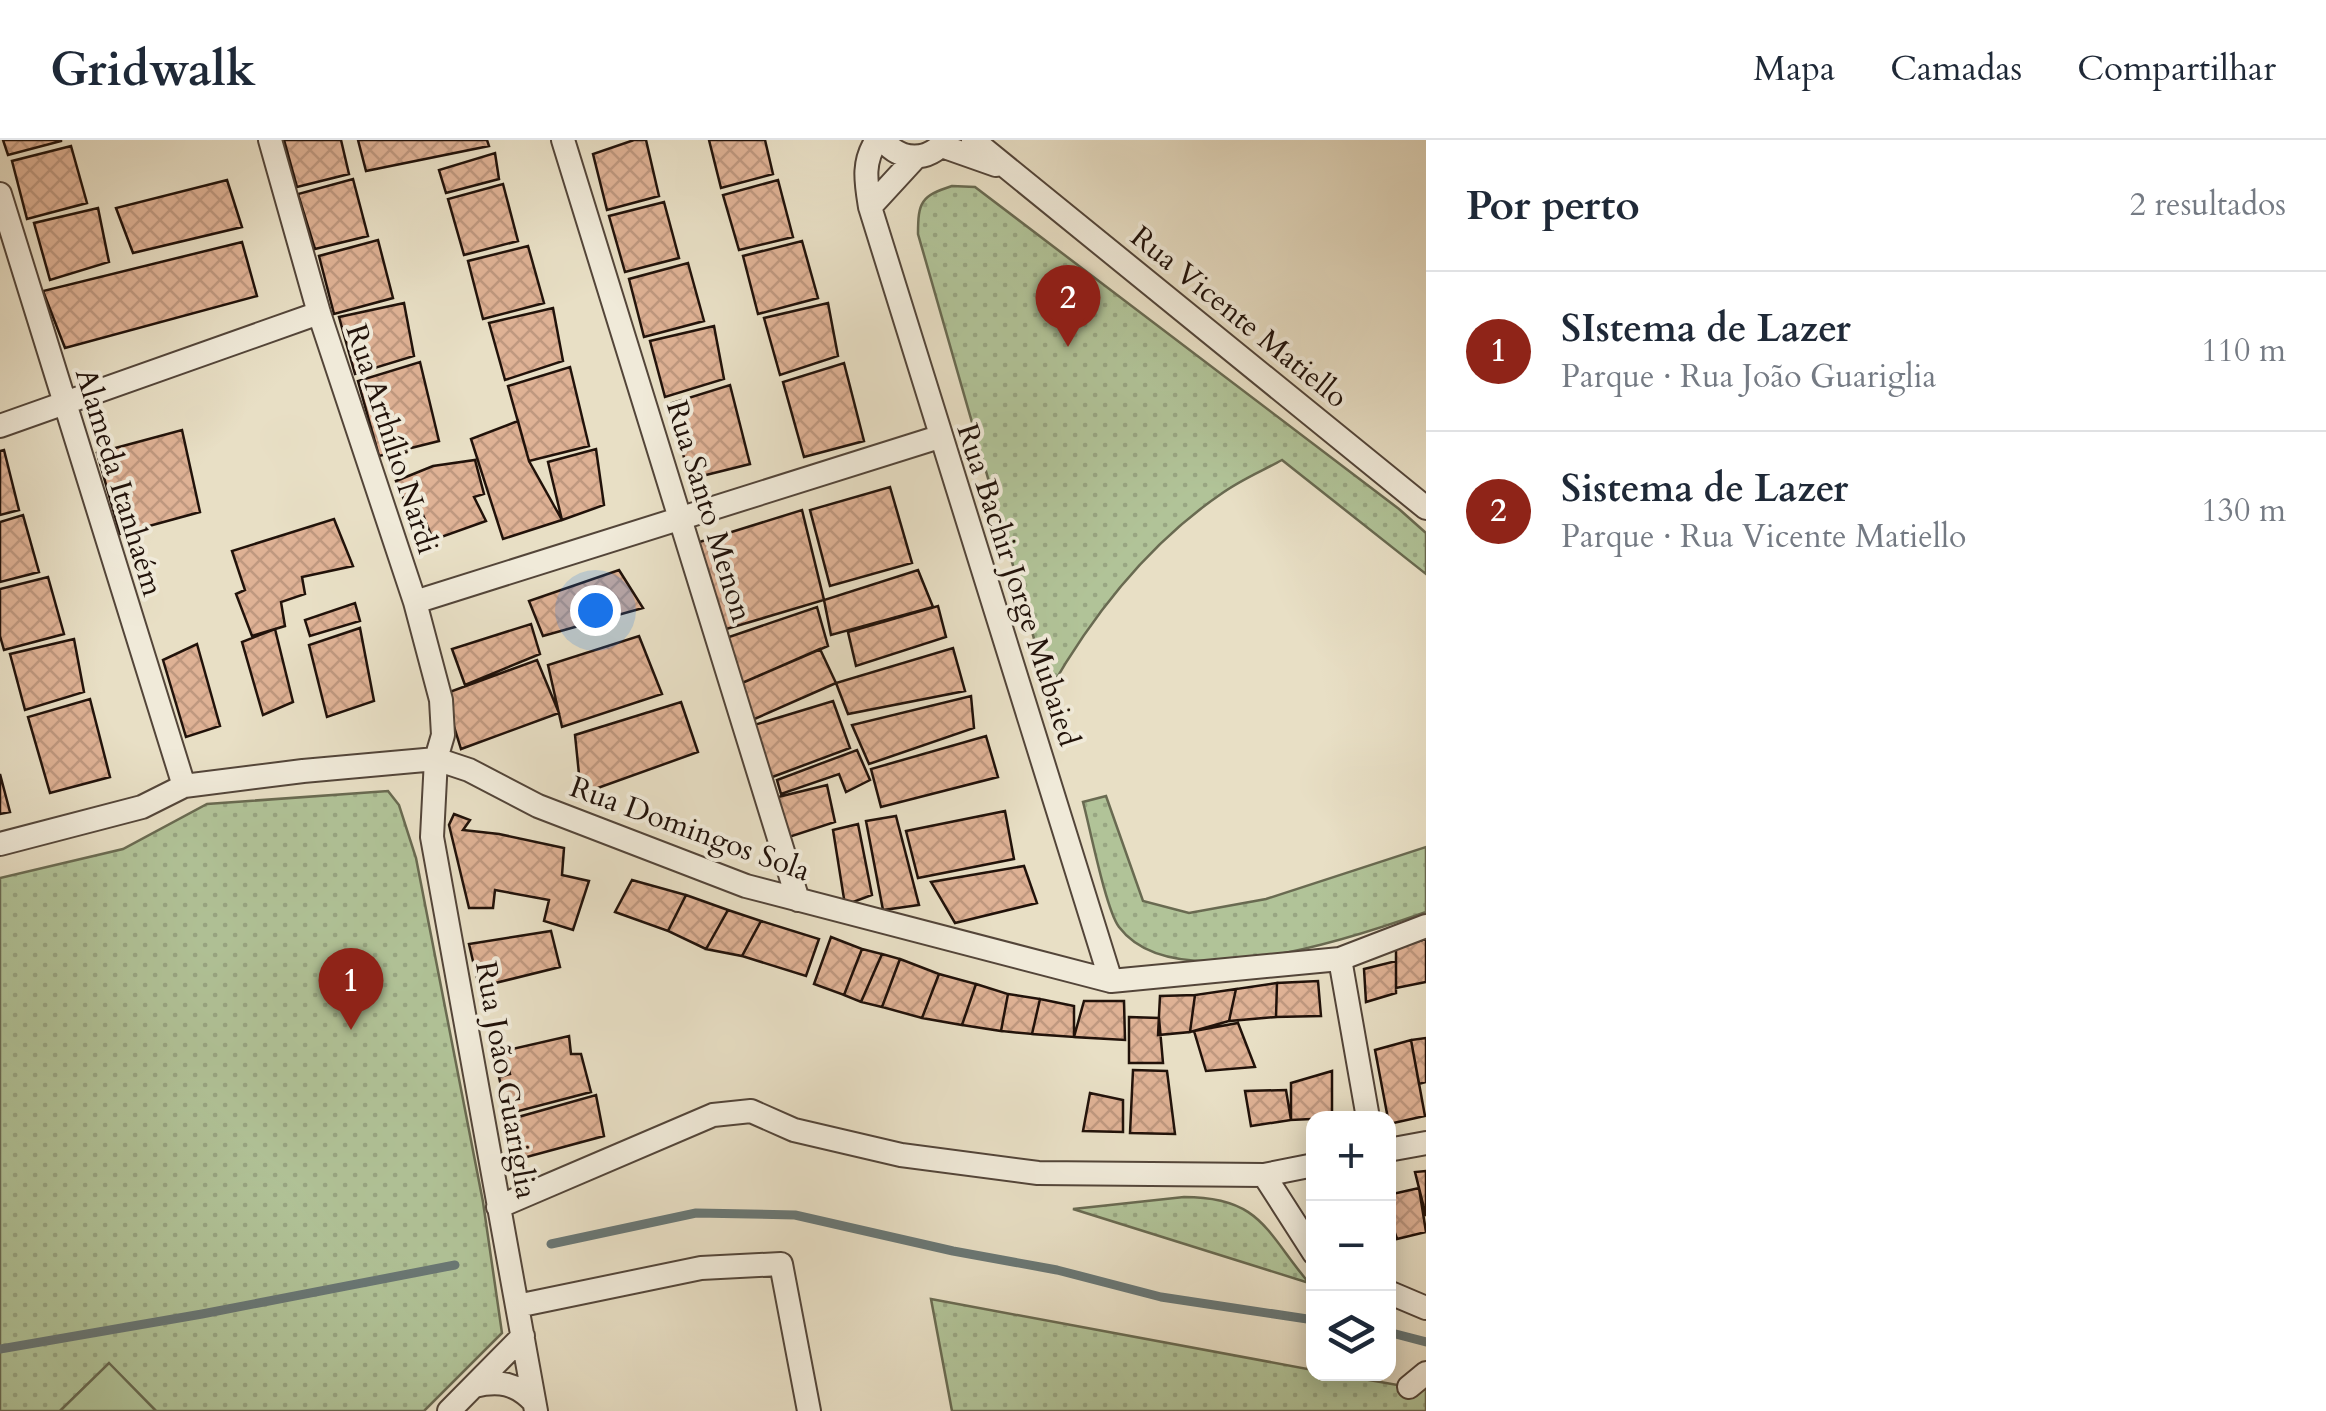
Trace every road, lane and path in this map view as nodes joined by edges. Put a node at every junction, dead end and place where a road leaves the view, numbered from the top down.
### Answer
1 (270, 140) edge
2 (563, 140) edge
3 (880, 140) edge
4 (973, 140) edge
5 (944, 143) edge
6 (916, 157) junction
7 (1013, 172) junction
8 (0, 194) edge
9 (870, 207) junction
10 (318, 313) junction
11 (64, 406) junction
12 (0, 426) edge
13 (939, 438) junction
14 (1426, 508) edge
15 (680, 519) junction
16 (415, 602) junction
17 (436, 759) junction
18 (184, 786) junction
19 (0, 844) edge
20 (798, 900) junction
21 (1426, 926) edge
22 (1340, 959) junction
23 (1112, 981) junction
24 (1367, 1111) edge
25 (1426, 1143) edge
26 (1396, 1149) edge
27 (1306, 1167) edge
28 (1264, 1176) junction
29 (498, 1207) junction
30 (1306, 1241) edge
31 (1396, 1295) edge
32 (517, 1306) junction
33 (1426, 1308) edge
34 (523, 1336) junction
35 (474, 1386) junction
36 (535, 1406) edge
37 (450, 1411) edge
38 (810, 1411) edge

1 - 10 street, Rua Arthílio Nardi
2 - 15 street, Rua Santo Menon
3 - 6 street
3 - 9 street, Rua Bachir Jorge Mubaied
4 - 7 street, Rua Vicente Matiello
5 - 6 street
5 - 7 street, Rua Vicente Matiello
6 - 9 street
7 - 14 street, Rua Vicente Matiello
8 - 11 street, Alameda Itanhaém
9 - 13 street, Rua Bachir Jorge Mubaied
10 - 11 street
10 - 16 street, Rua Arthílio Nardi
11 - 12 street
11 - 18 street, Alameda Itanhaém
13 - 15 street
13 - 23 street, Rua Bachir Jorge Mubaied
15 - 16 street
15 - 20 street, Rua Santo Menon
16 - 17 street, Rua Arthílio Nardi
17 - 18 street, Rua Domingos Sola
17 - 20 street, Rua Domingos Sola
17 - 29 street, Rua João Guariglia
18 - 19 street, Rua Domingos Sola
20 - 23 street, Rua Domingos Sola
21 - 22 street, Rua Domingos Sola
22 - 23 street, Rua Domingos Sola
22 - 24 street
25 - 26 street
27 - 28 street
28 - 29 street
28 - 30 street
29 - 32 street, Rua João Guariglia
31 - 33 street
32 - 34 street, Rua João Guariglia
32 - 38 street
34 - 35 street
34 - 36 street, Rua João Guariglia
35 - 36 street
35 - 37 street

